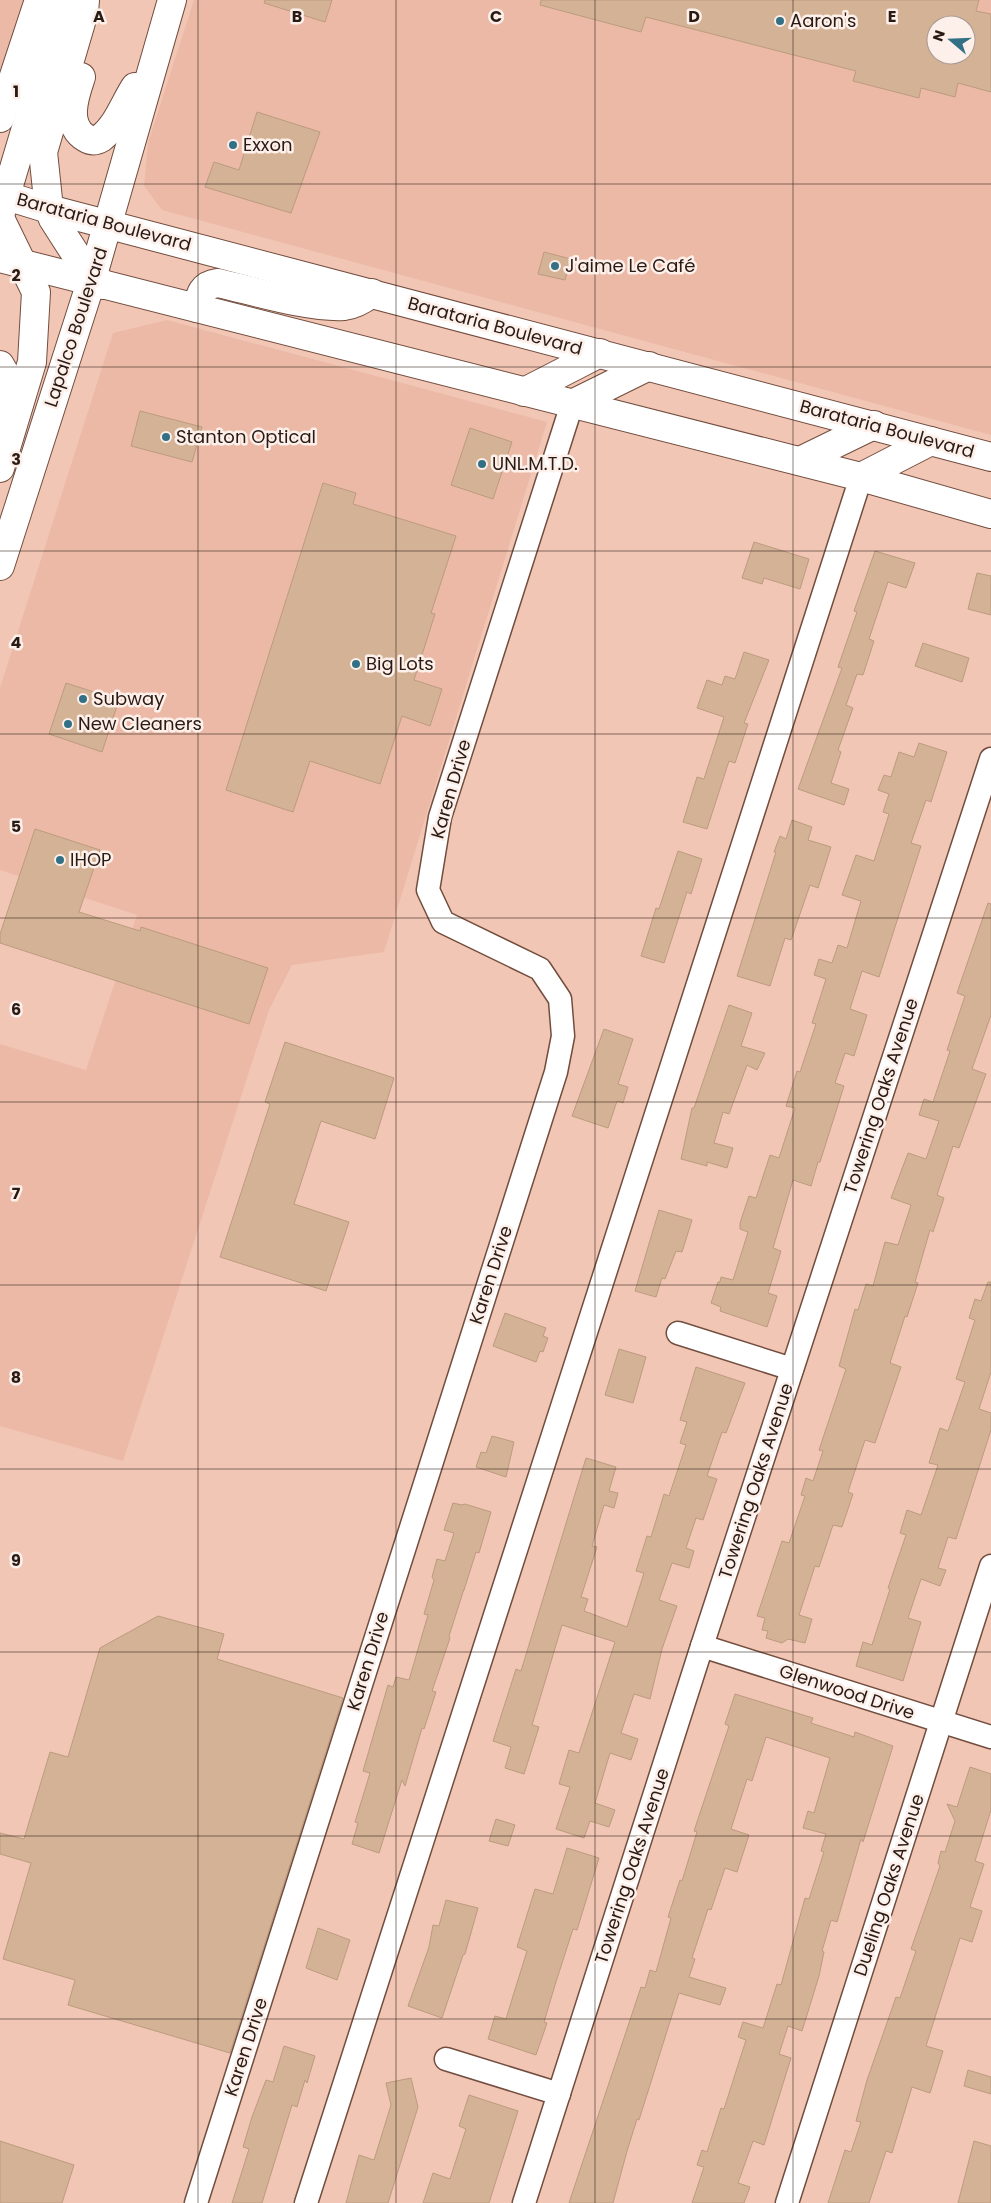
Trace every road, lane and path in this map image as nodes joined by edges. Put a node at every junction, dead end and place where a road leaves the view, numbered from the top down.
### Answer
1 (39, 0) edge
2 (154, 0) edge
3 (172, 0) edge
4 (78, 4) edge
5 (155, 55) junction
6 (0, 118) edge
7 (2, 205) edge
8 (49, 208) junction
9 (109, 224) junction
10 (11, 261) edge
11 (96, 281) junction
12 (372, 293) junction
13 (197, 308) junction
14 (600, 353) junction
15 (0, 365) edge
16 (649, 366) junction
17 (524, 392) junction
18 (572, 404) junction
19 (874, 426) junction
20 (11, 434) junction
21 (931, 441) junction
22 (991, 457) edge
23 (800, 461) junction
24 (0, 468) edge
25 (861, 477) junction
26 (991, 514) edge
27 (0, 566) edge
28 (991, 760) edge
29 (678, 1333) dead end
30 (792, 1369) junction
31 (991, 1566) edge
32 (702, 1646) junction
33 (942, 1722) junction
34 (991, 1737) edge
35 (446, 2059) dead end
36 (559, 2094) junction
37 (196, 2203) edge
38 (306, 2203) edge
39 (524, 2203) edge
40 (787, 2203) edge

1 - 6 main road
2 - 5 main road
3 - 5 main road, Lapalco Boulevard
4 - 5 main road
4 - 7 main road
4 - 8 main road
5 - 9 main road, Lapalco Boulevard
7 - 8 main road, Barataria Boulevard
7 - 10 main road
8 - 9 main road, Barataria Boulevard
8 - 11 main road
9 - 11 main road, Lapalco Boulevard
9 - 12 main road, Barataria Boulevard
10 - 11 main road
10 - 20 main road
11 - 13 main road
11 - 27 main road, Lapalco Boulevard
12 - 13 main road
12 - 14 main road, Barataria Boulevard
13 - 17 main road
14 - 16 main road, Barataria Boulevard
14 - 17 main road
15 - 20 main road
16 - 18 main road
16 - 19 main road, Barataria Boulevard
17 - 18 main road
18 - 23 main road
18 - 37 street, Karen Drive
19 - 21 main road, Barataria Boulevard
19 - 23 main road
20 - 24 main road
21 - 22 main road, Barataria Boulevard
21 - 25 main road
23 - 25 main road
25 - 26 main road
25 - 38 street
28 - 30 street, Towering Oaks Avenue
29 - 30 street
30 - 32 street, Towering Oaks Avenue
31 - 33 street, Dueling Oaks Avenue
32 - 33 street, Glenwood Drive
32 - 36 street, Towering Oaks Avenue
33 - 34 street, Glenwood Drive
33 - 40 street, Dueling Oaks Avenue
35 - 36 street
36 - 39 street, Towering Oaks Avenue

